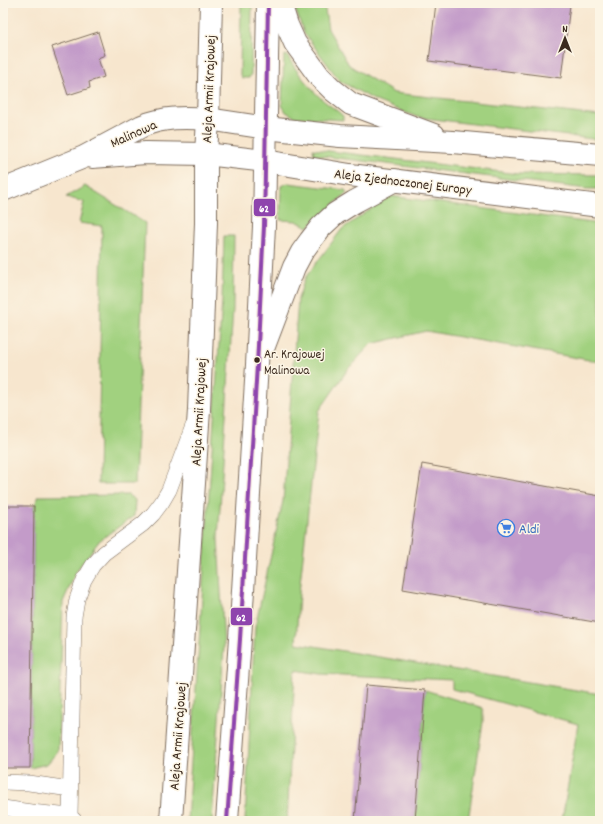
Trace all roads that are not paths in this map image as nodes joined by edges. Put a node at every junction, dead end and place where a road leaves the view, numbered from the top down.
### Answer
1 (211, 3) edge
2 (268, 3) edge
3 (280, 3) edge
4 (208, 119) junction
5 (266, 128) junction
6 (453, 142) junction
7 (206, 154) junction
8 (600, 155) edge
9 (84, 157) junction
10 (265, 161) junction
11 (395, 180) junction
12 (3, 190) edge
13 (600, 206) edge
14 (257, 365) junction
15 (199, 410) junction
16 (3, 782) edge
17 (70, 789) junction
18 (3, 808) edge
19 (73, 819) edge
20 (171, 821) edge
21 (227, 821) edge

1 - 4 street, Aleja Armii Krajowej
2 - 5 street
3 - 6 street
4 - 5 street
4 - 7 street, Aleja Armii Krajowej
4 - 9 street, Malinowa
5 - 6 street
5 - 10 street
6 - 8 street
7 - 9 street, Malinowa
7 - 10 street, Aleja Zjednoczonej Europy
7 - 15 street, Aleja Armii Krajowej
9 - 12 street, Malinowa
10 - 11 street, Aleja Zjednoczonej Europy
10 - 14 street
11 - 13 street, Aleja Zjednoczonej Europy
11 - 14 street
14 - 21 street
15 - 17 lane
15 - 20 street, Aleja Armii Krajowej
16 - 17 lane
17 - 19 lane
18 - 19 lane

